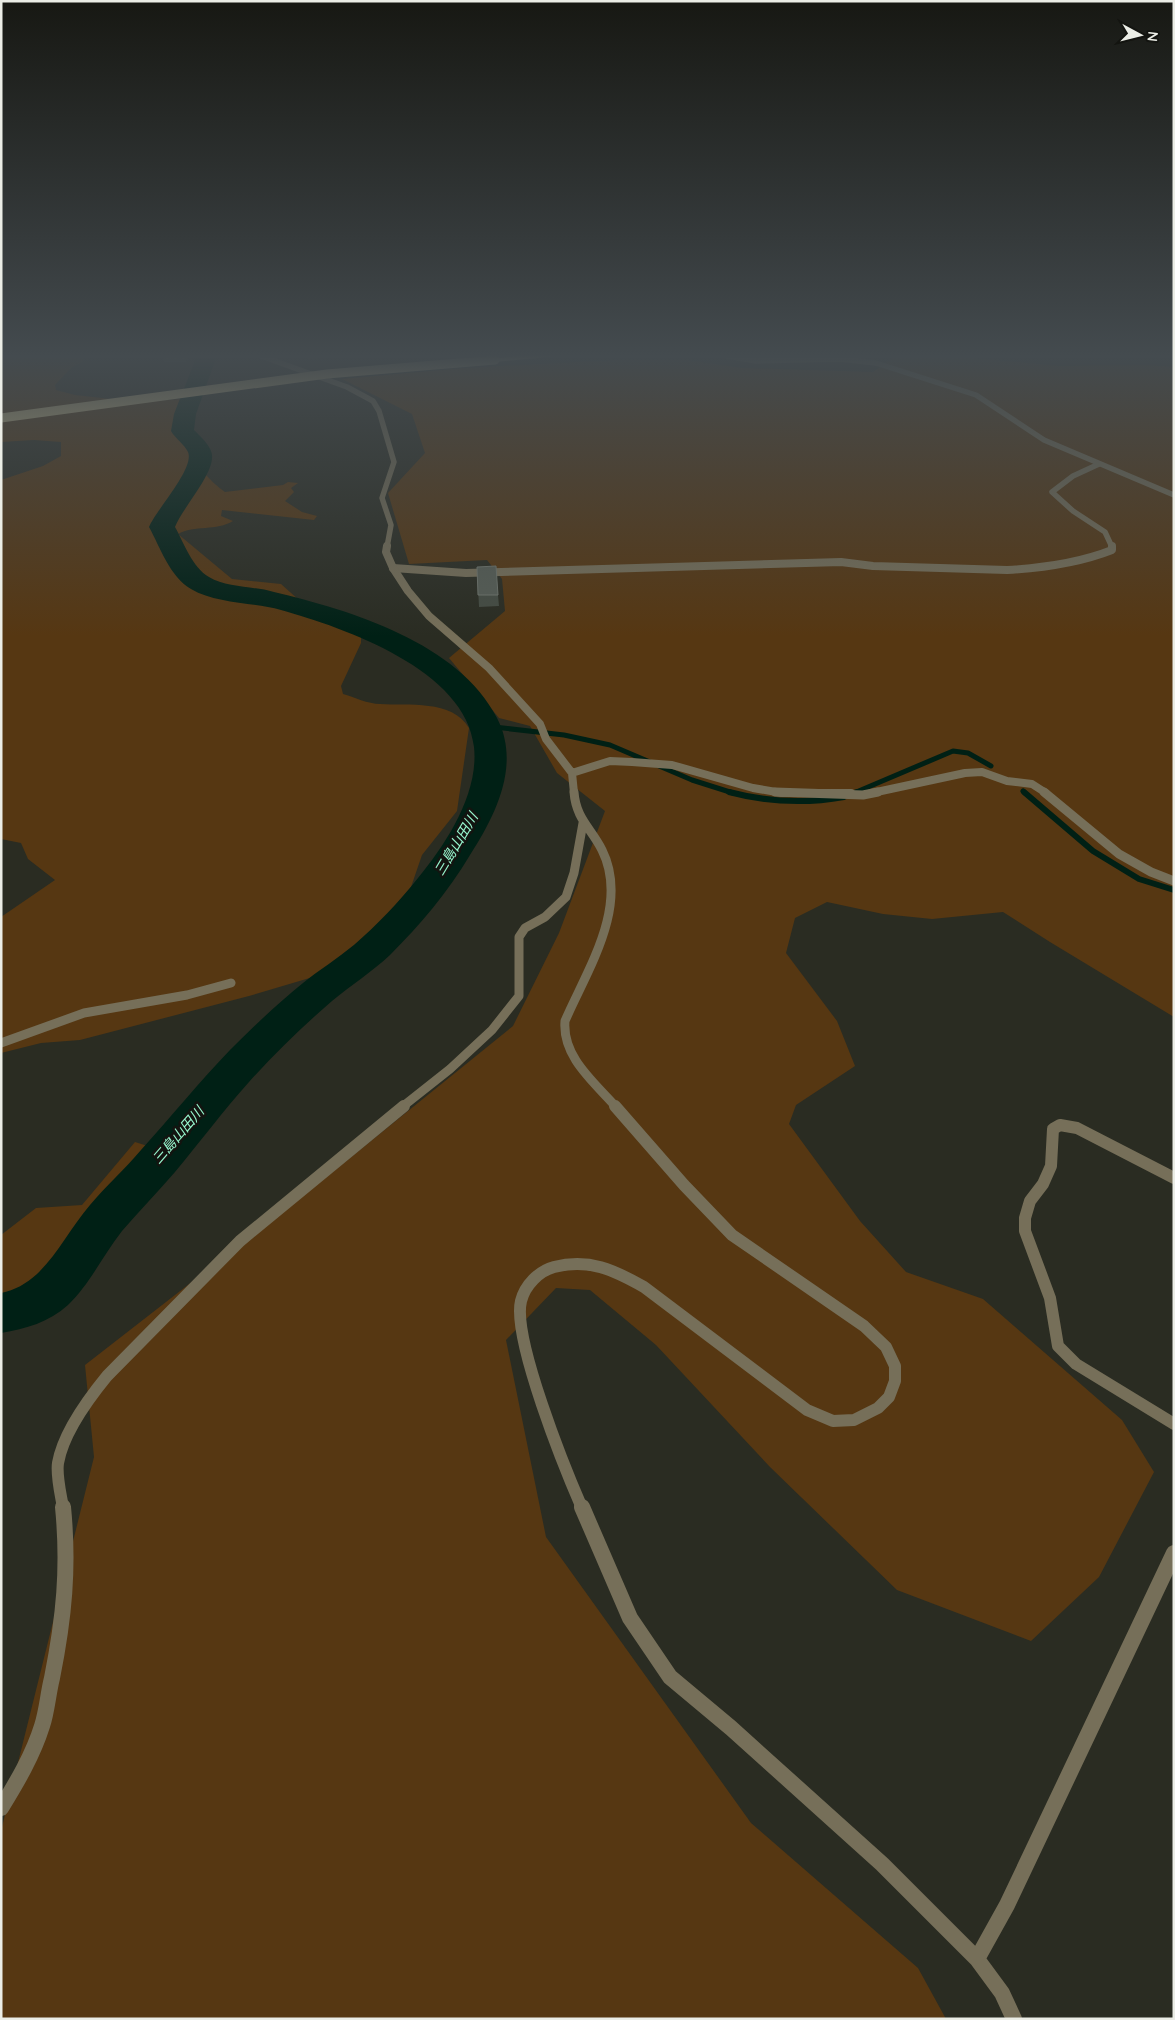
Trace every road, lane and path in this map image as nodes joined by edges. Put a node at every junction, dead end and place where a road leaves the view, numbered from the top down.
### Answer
1 (390, 447) edge
2 (1062, 447) edge
3 (1099, 464) junction
4 (1174, 495) edge
5 (393, 568) junction
6 (572, 773) junction
7 (583, 823) junction
8 (1174, 881) edge
9 (230, 983) dead end
10 (1, 1043) edge
11 (1174, 1178) edge
12 (1174, 1424) edge
13 (1174, 1553) edge
14 (1, 1808) edge
15 (978, 1959) junction
16 (1014, 2019) edge

1 - 5 street
2 - 3 street
3 - 4 street
3 - 5 street
5 - 6 street
6 - 7 street
6 - 8 street
7 - 14 street
7 - 15 street
9 - 10 street
11 - 12 street
13 - 15 street
15 - 16 street

